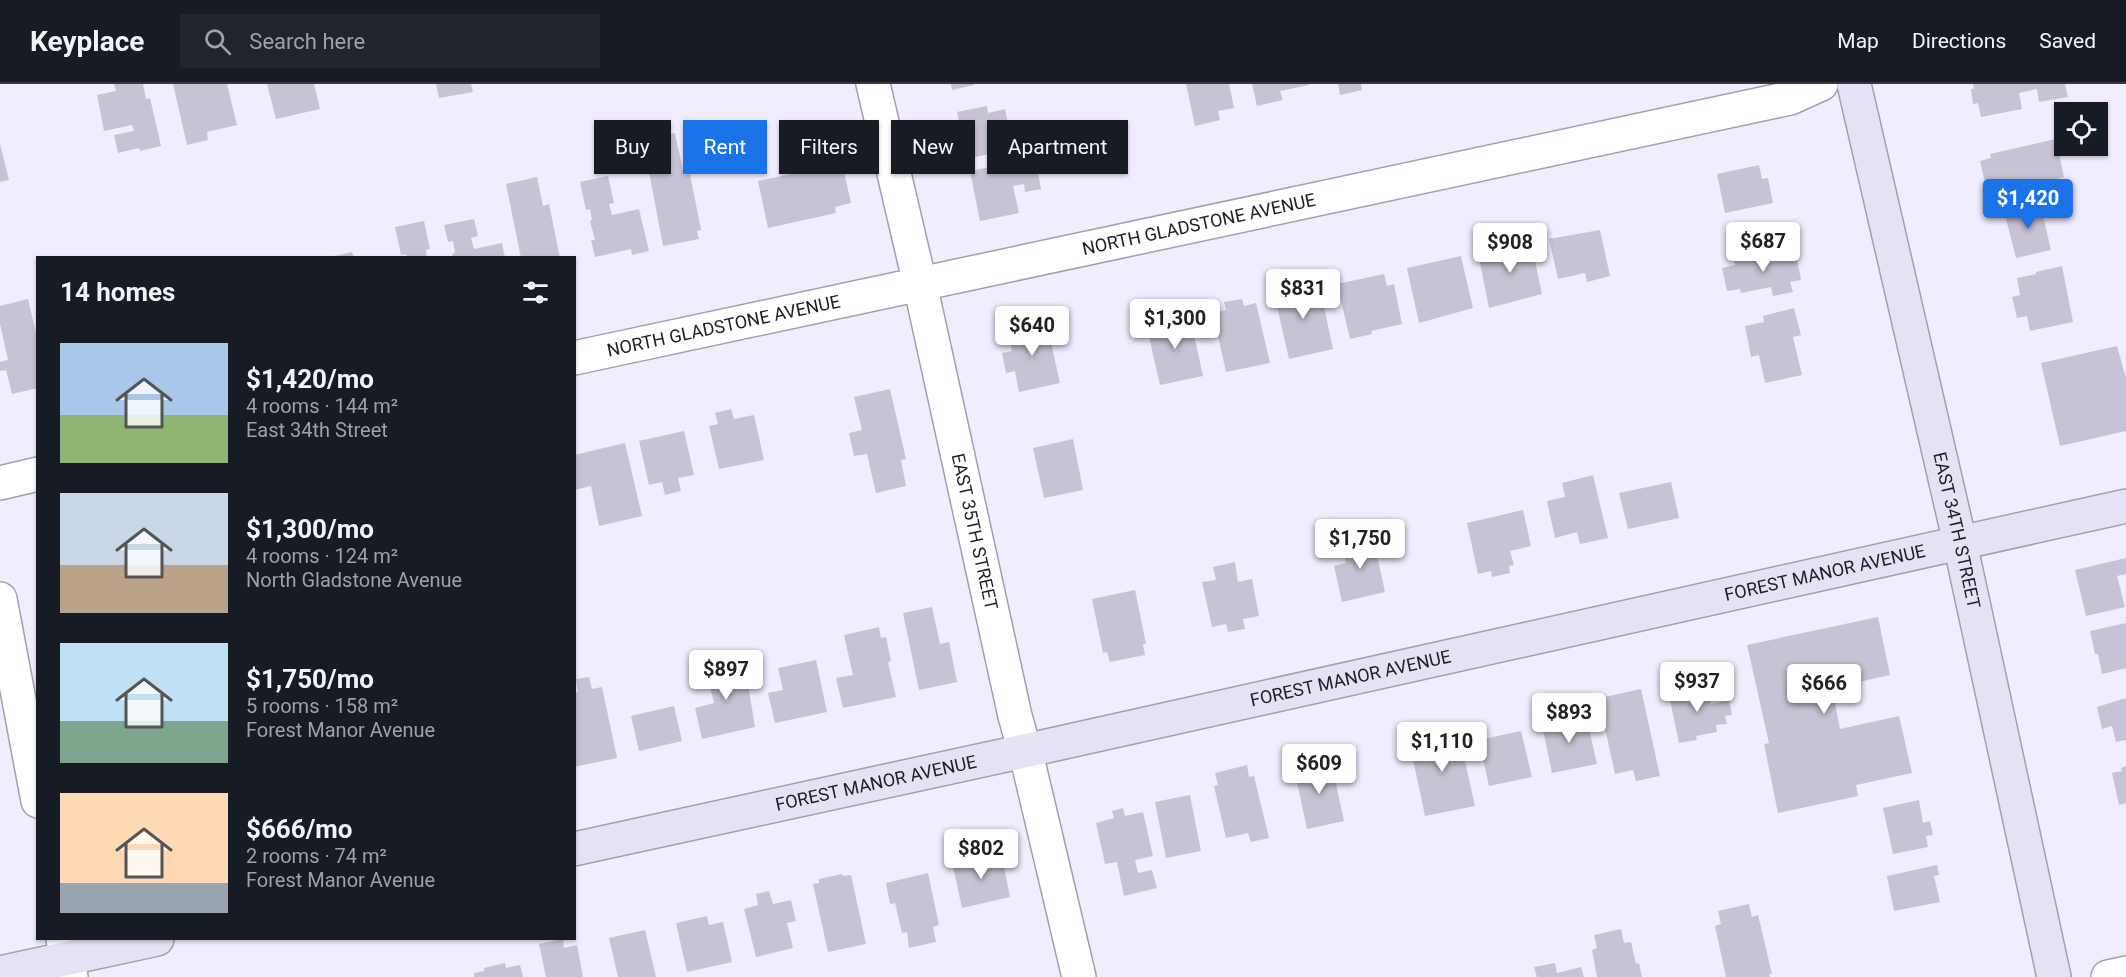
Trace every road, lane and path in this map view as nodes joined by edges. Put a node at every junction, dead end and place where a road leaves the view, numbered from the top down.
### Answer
1 (873, 84) edge
2 (1821, 84) edge
3 (1854, 84) edge
4 (920, 284) junction
5 (576, 358) edge
6 (36, 474) edge
7 (0, 483) edge
8 (2126, 506) edge
9 (1960, 543) junction
10 (0, 598) edge
11 (1024, 751) junction
12 (36, 790) edge
13 (576, 849) edge
14 (152, 940) edge
15 (67, 958) edge
16 (0, 973) edge
17 (2126, 973) edge
18 (1079, 977) edge
19 (2054, 977) edge
20 (2108, 977) edge

1 - 4 street, EAST 35TH STREET
2 - 4 street, NORTH GLADSTONE AVENUE
3 - 9 street, EAST 34TH STREET
4 - 5 street, NORTH GLADSTONE AVENUE
4 - 11 street, EAST 35TH STREET
6 - 7 street
8 - 9 street, FOREST MANOR AVENUE
9 - 11 street, FOREST MANOR AVENUE
9 - 19 street, EAST 34TH STREET
10 - 12 street
11 - 13 street, FOREST MANOR AVENUE
11 - 18 street, EAST 35TH STREET
14 - 15 street
15 - 16 street
17 - 20 street

